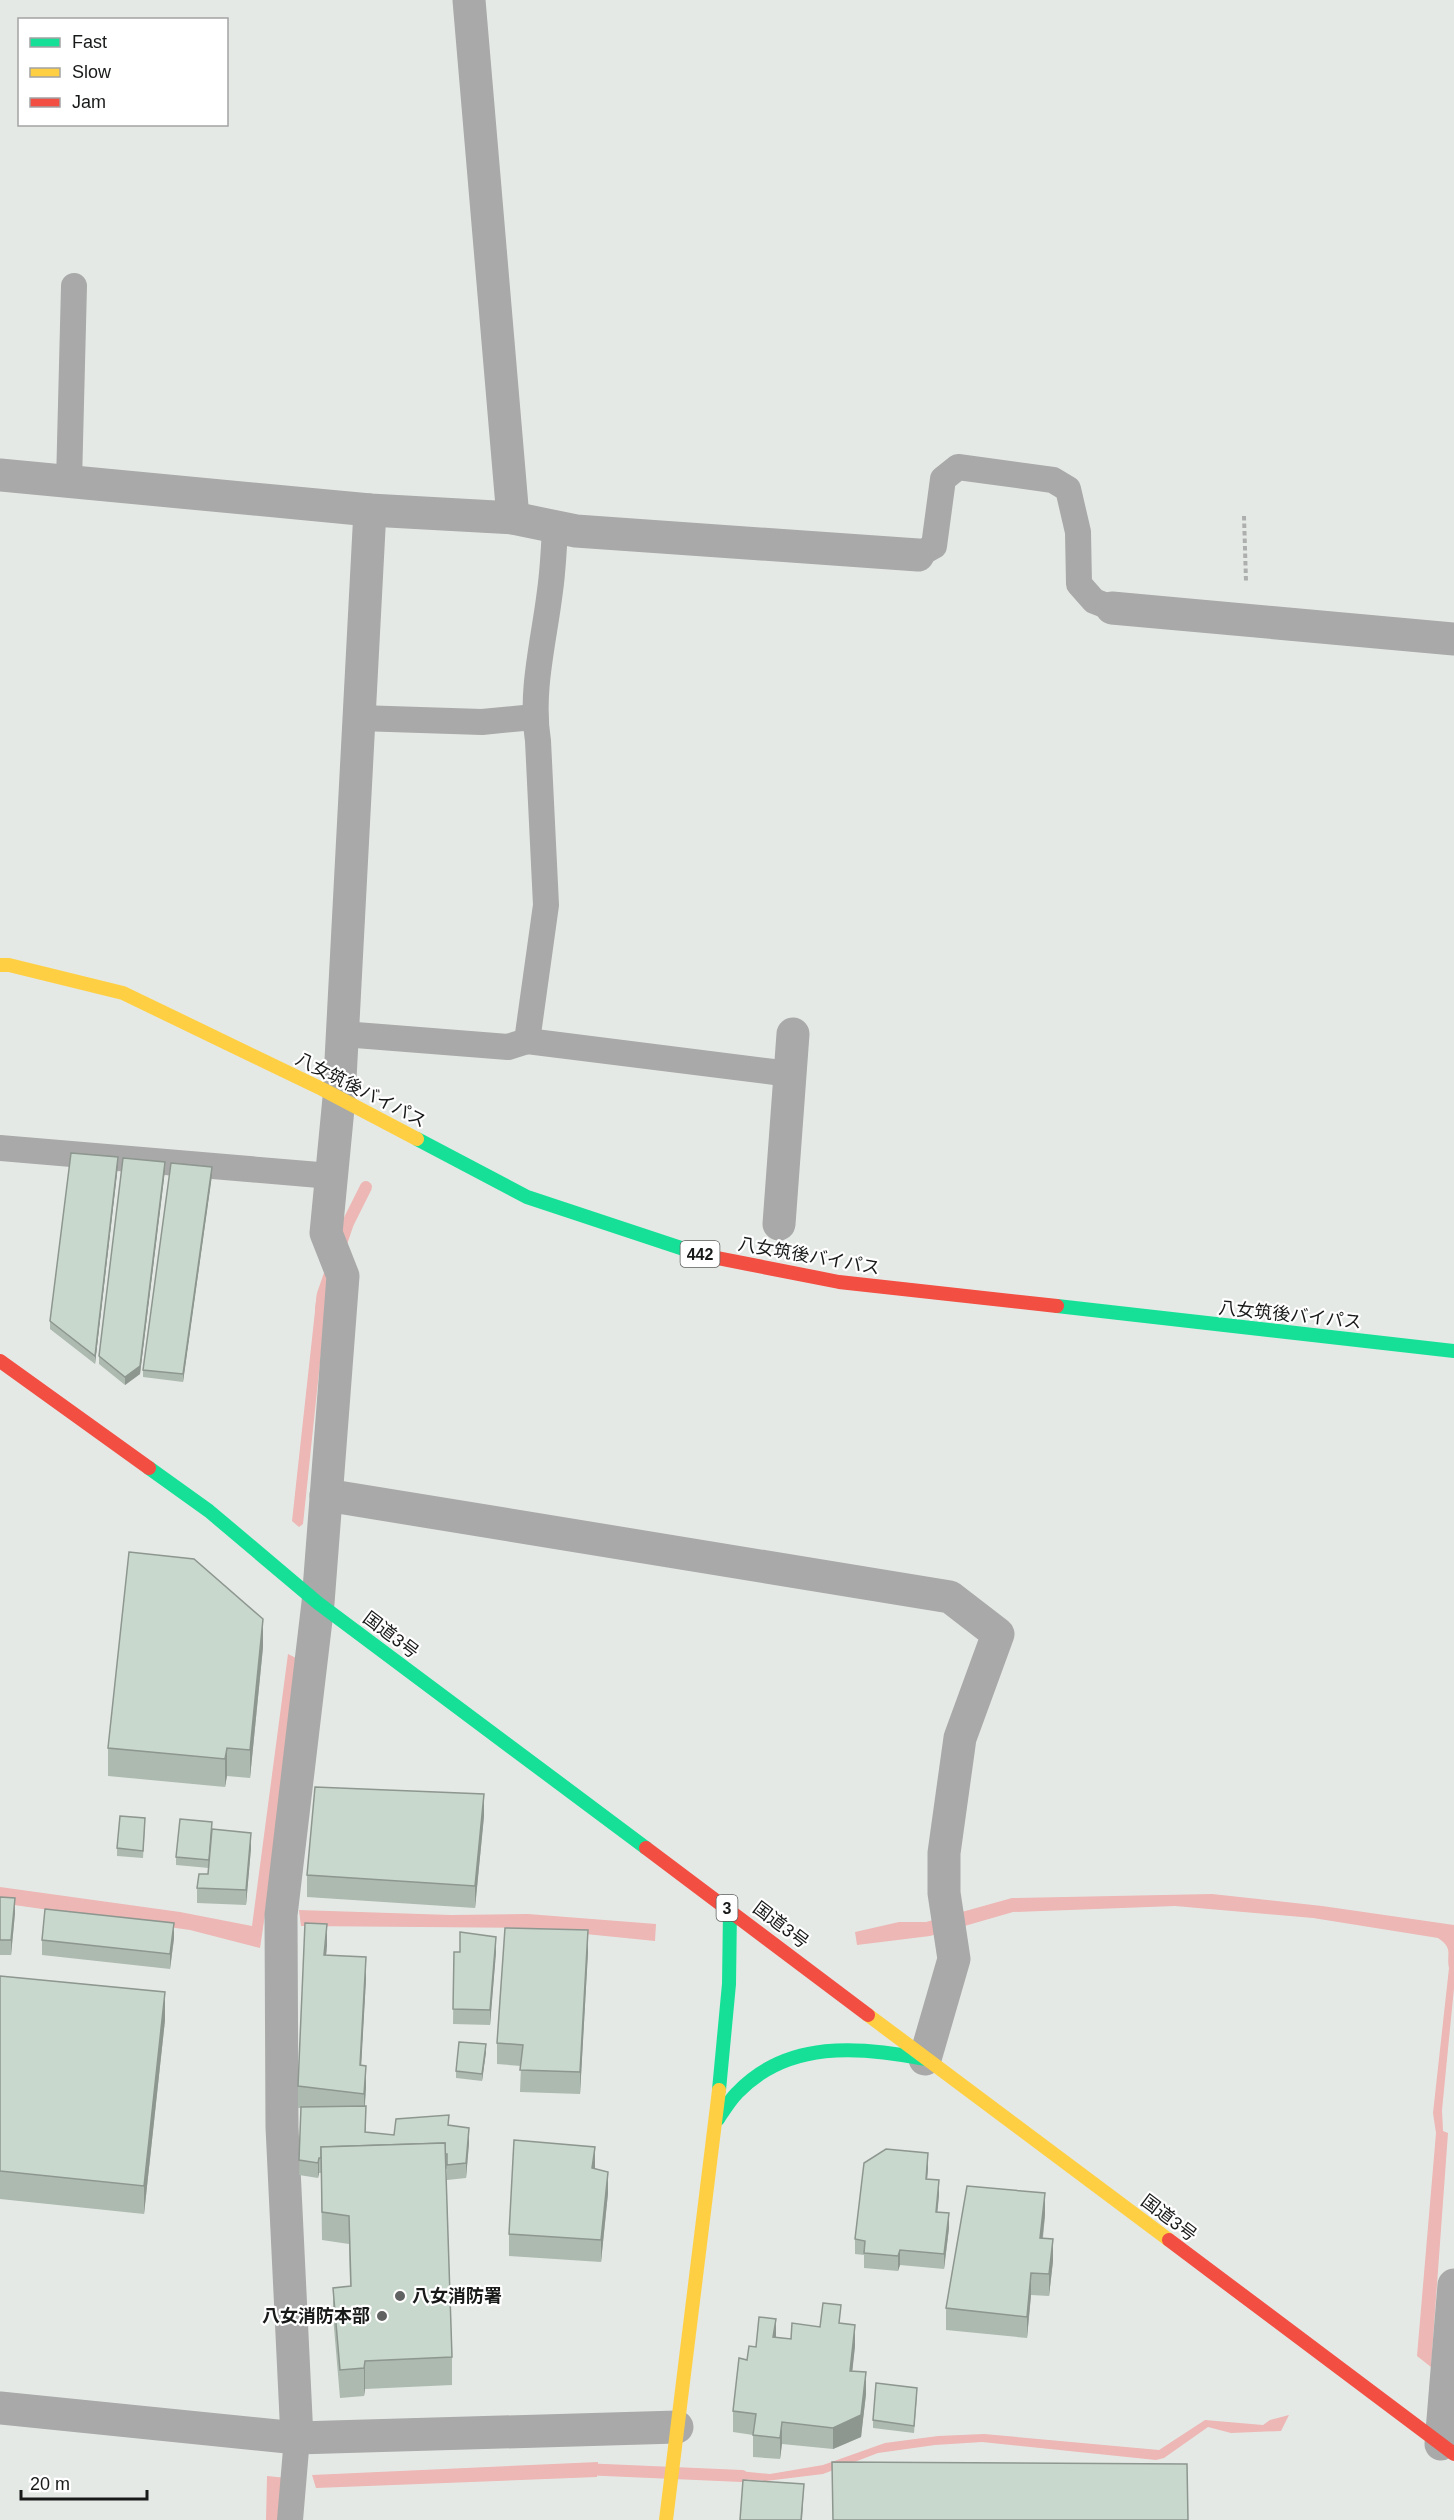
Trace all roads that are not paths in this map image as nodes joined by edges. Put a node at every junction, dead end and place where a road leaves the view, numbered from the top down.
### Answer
1 (469, 0) edge
2 (74, 286) dead end
3 (0, 475) edge
4 (69, 482) junction
5 (370, 510) junction
6 (513, 518) junction
7 (555, 527) junction
8 (918, 555) joint
9 (1113, 608) joint
10 (1454, 639) edge
11 (534, 717) junction
12 (359, 718) junction
13 (0, 965) edge
14 (343, 1034) junction
15 (793, 1034) dead end
16 (527, 1041) junction
17 (790, 1074) junction
18 (339, 1098) junction
19 (0, 1148) edge
20 (331, 1176) junction
21 (779, 1224) dead end
22 (1454, 1351) edge
23 (0, 1361) edge
24 (326, 1496) junction
25 (318, 1603) junction
26 (730, 1910) junction
27 (925, 2059) junction
28 (714, 2126) junction
29 (1454, 2285) edge
30 (0, 2408) edge
31 (677, 2427) junction
32 (297, 2438) junction
33 (1447, 2449) edge
34 (290, 2520) edge
35 (666, 2520) edge

1 - 6 street
2 - 4 lane
3 - 4 street
4 - 5 street
5 - 6 street
5 - 12 street
6 - 7 street
7 - 8 street
7 - 11 lane
8 - 9 lane
9 - 10 street
11 - 12 lane
11 - 16 lane
12 - 14 street
13 - 18 main road, 八女筑後バイパス / 442
14 - 16 lane
14 - 18 street
15 - 17 street
16 - 17 lane
17 - 21 street
18 - 20 street
18 - 22 main road, 八女筑後バイパス / 442
19 - 20 lane
20 - 24 street
23 - 25 main road, 国道3号 / 3
24 - 25 street
24 - 27 street
25 - 26 main road, 国道3号 / 3
25 - 32 street
26 - 27 main road, 国道3号 / 3
26 - 28 main road
27 - 28 main road
27 - 33 main road, 国道3号 / 3
28 - 31 main road
29 - 33 street
30 - 32 street
31 - 32 street
31 - 35 main road
32 - 34 lane

